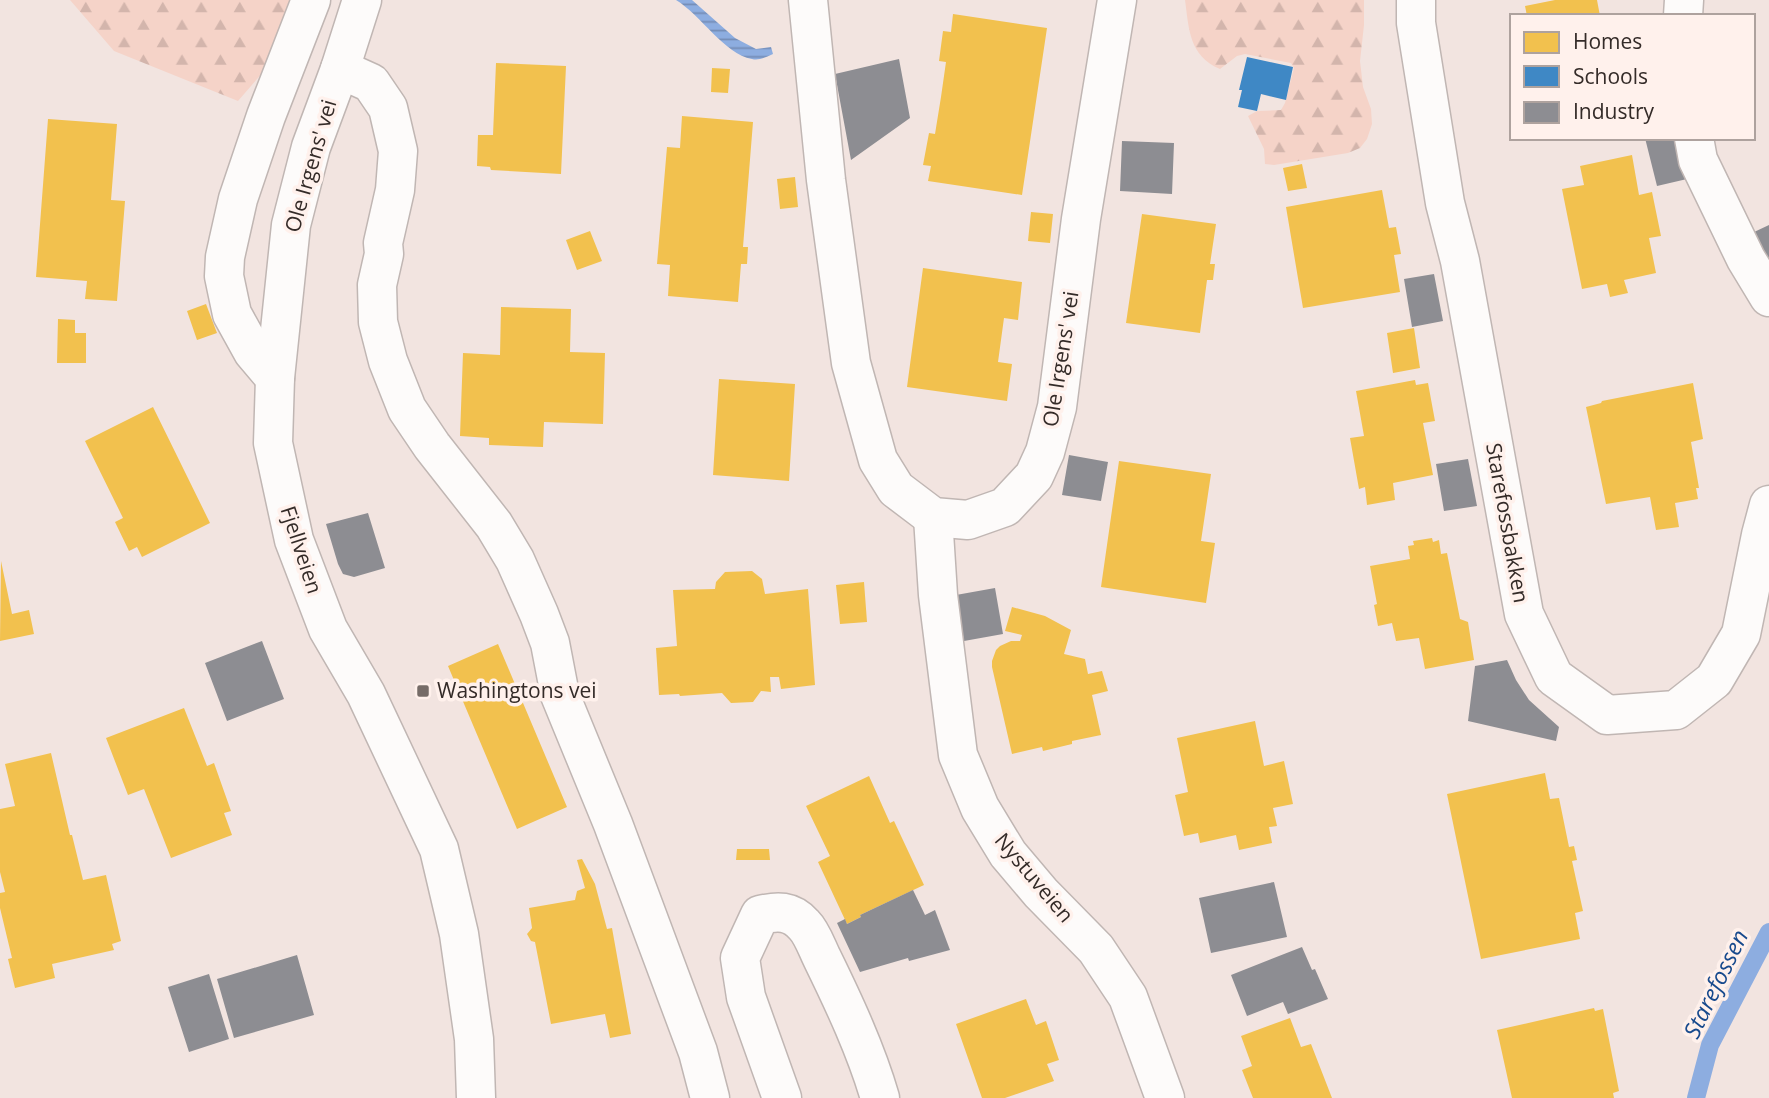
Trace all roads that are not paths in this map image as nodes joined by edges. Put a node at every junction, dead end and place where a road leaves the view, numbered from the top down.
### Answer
1 (311, 0) edge
2 (362, 0) edge
3 (808, 0) edge
4 (1117, 0) edge
5 (1416, 0) edge
6 (340, 69) junction
7 (1694, 140) edge
8 (1769, 297) edge
9 (275, 378) junction
10 (1769, 505) edge
11 (933, 517) junction
12 (476, 1098) edge
13 (710, 1098) edge
14 (782, 1098) edge
15 (880, 1098) edge
16 (1165, 1098) edge

1 - 9 street
2 - 6 street, Ole Irgens' vei
3 - 11 street
4 - 11 street, Ole Irgens' vei
5 - 10 street, Starefossbakken
6 - 9 street, Ole Irgens' vei
6 - 13 street
7 - 8 street
9 - 12 street, Fjellveien
11 - 16 street, Nystuveien
14 - 15 street

